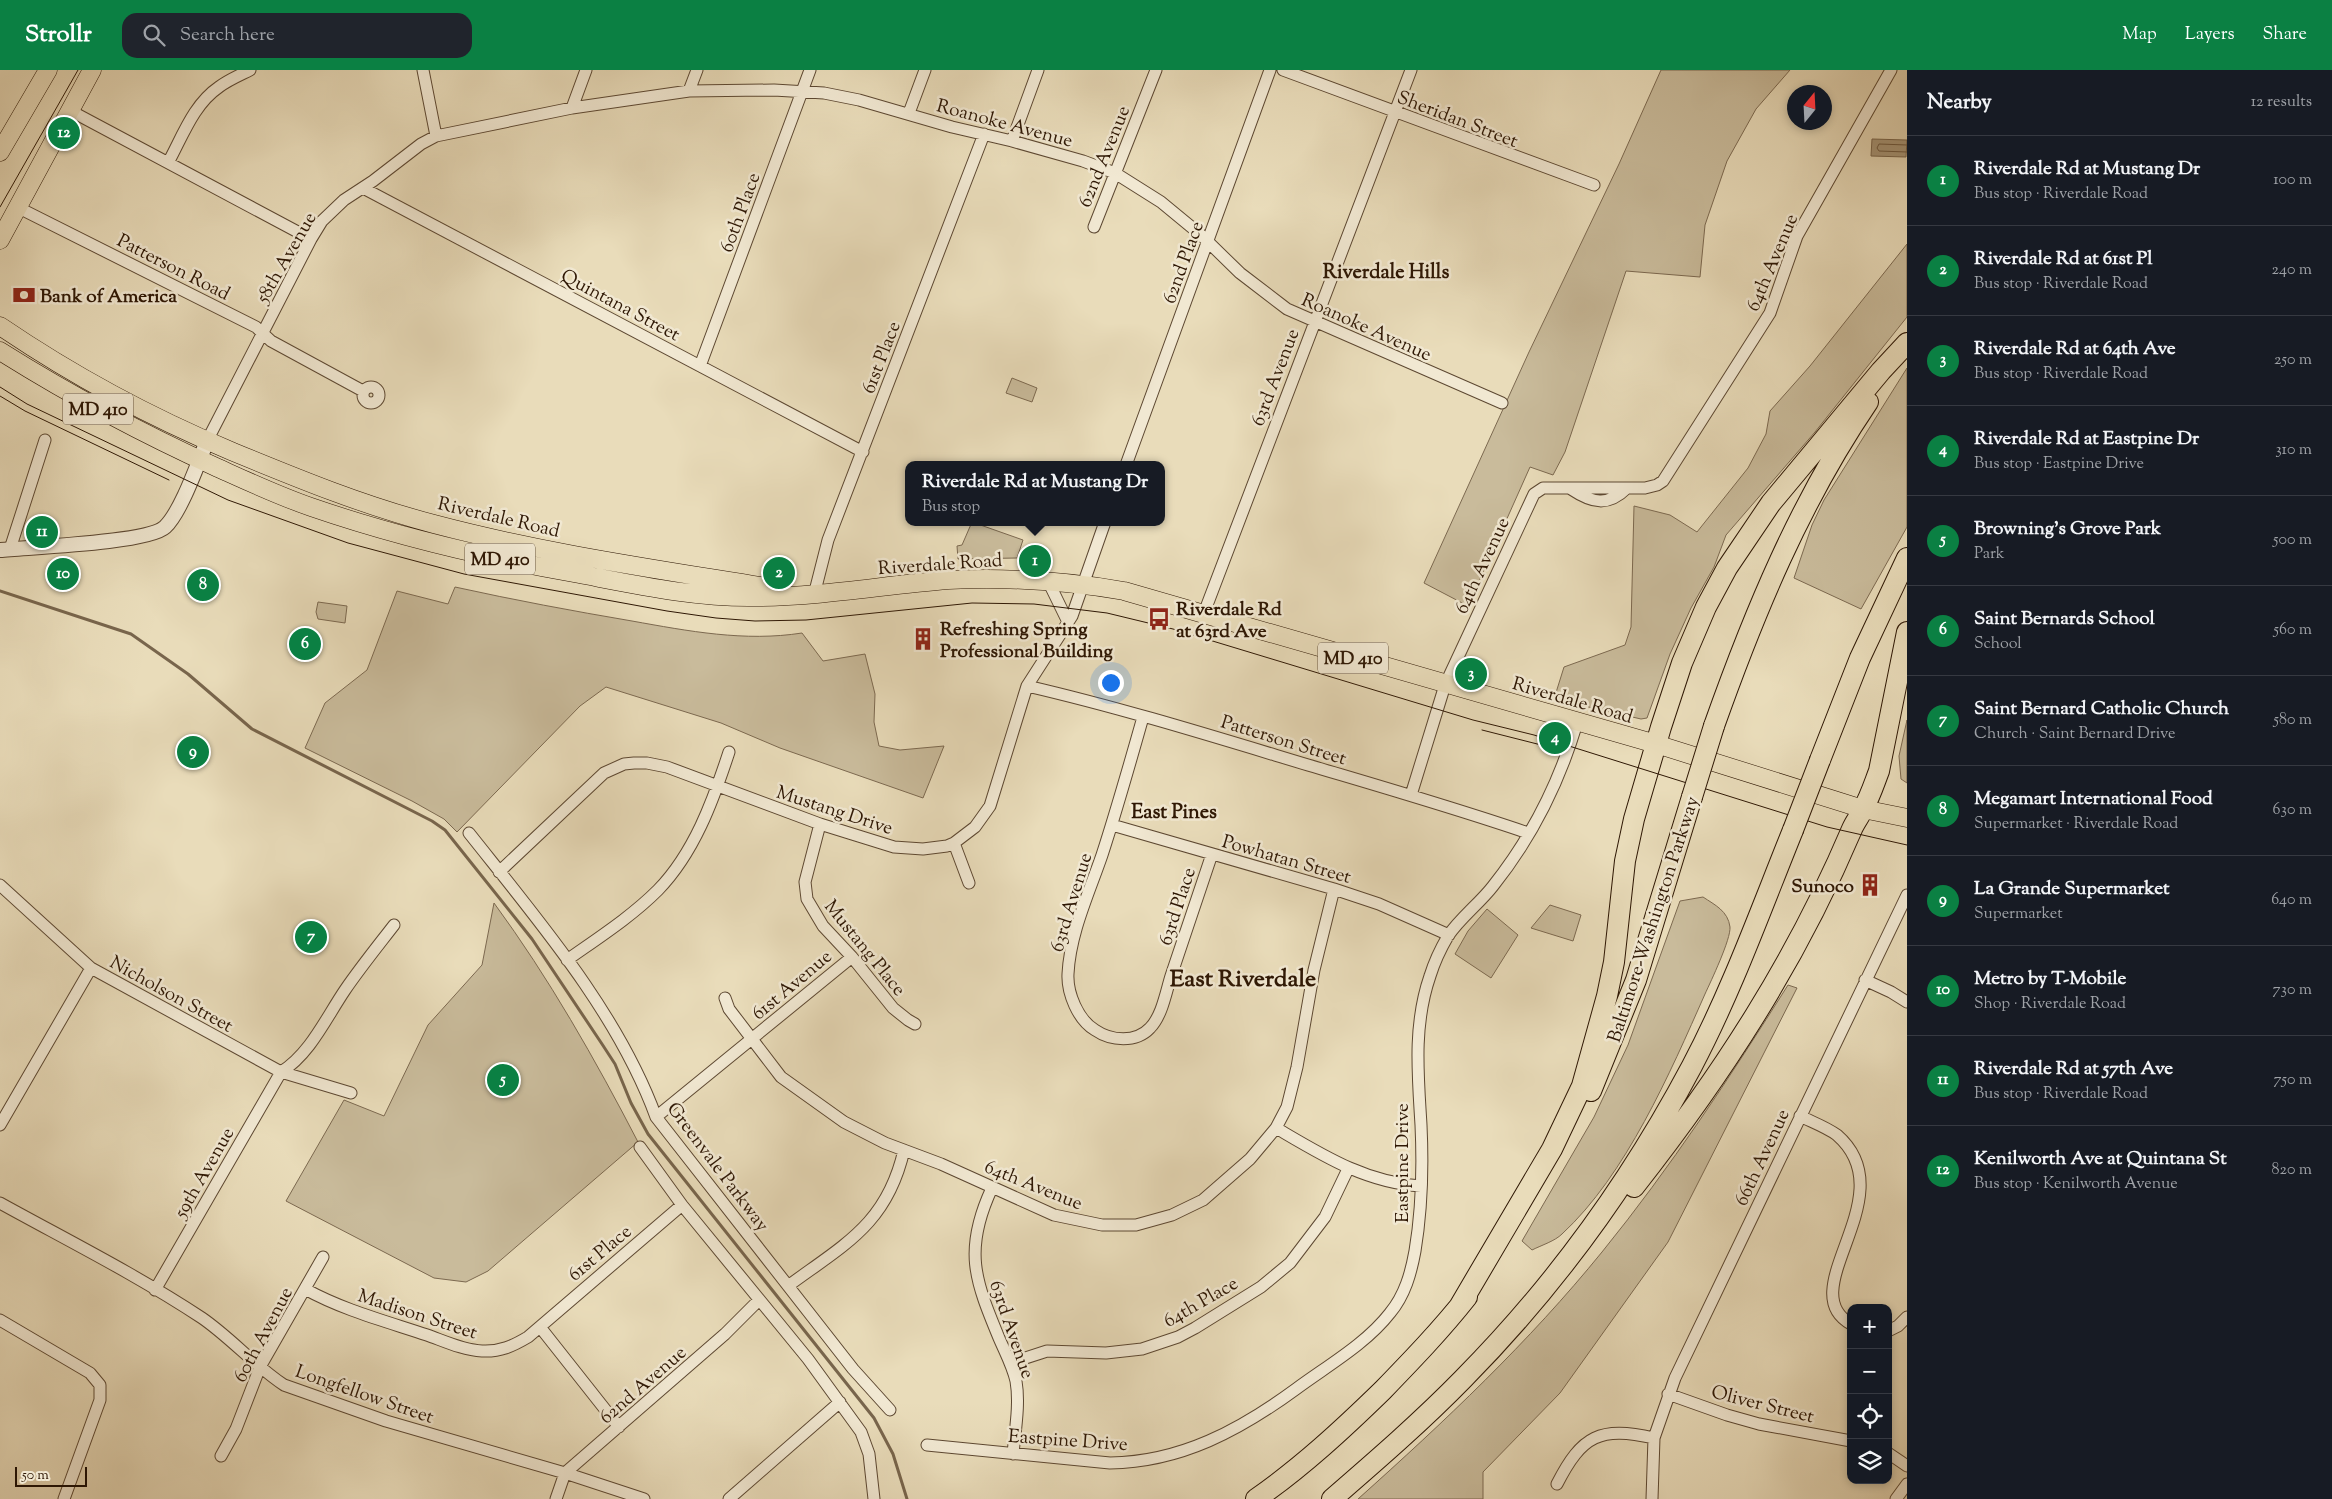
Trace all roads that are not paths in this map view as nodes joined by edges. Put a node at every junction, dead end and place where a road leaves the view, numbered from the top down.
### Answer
1 (48, 70) edge
2 (92, 70) edge
3 (250, 70) edge
4 (423, 70) edge
5 (586, 70) edge
6 (697, 70) edge
7 (810, 70) edge
8 (925, 70) edge
9 (1038, 70) edge
10 (1156, 70) edge
11 (1270, 70) edge
12 (1283, 70) edge
13 (1411, 70) edge
14 (1891, 70) edge
15 (689, 91) junction
16 (802, 92) junction
17 (572, 108) junction
18 (69, 110) junction
19 (1394, 112) junction
20 (909, 113) junction
21 (984, 134) junction
22 (436, 136) junction
23 (1012, 141) junction
24 (0, 152) edge
25 (169, 161) junction
26 (1115, 173) junction
27 (1594, 186) dead end
28 (363, 188) junction
29 (17, 207) junction
30 (1094, 227) dead end
31 (311, 239) junction
32 (0, 240) edge
33 (1208, 242) junction
34 (0, 314) edge
35 (1314, 322) junction
36 (0, 326) edge
37 (262, 332) junction
38 (1907, 343) edge
39 (1907, 352) edge
40 (5, 356) edge
41 (700, 366) junction
42 (72, 371) junction
43 (364, 392) dead end
44 (1502, 403) dead end
45 (45, 440) dead end
46 (206, 441) junction
47 (863, 452) junction
48 (200, 460) junction
49 (1127, 461) edge
50 (1104, 526) edge
51 (5, 550) edge
52 (1907, 558) edge
53 (1048, 581) junction
54 (1083, 584) junction
55 (814, 595) junction
56 (1204, 613) junction
57 (1068, 622) junction
58 (1907, 632) edge
59 (1445, 685) junction
60 (1027, 686) junction
61 (1143, 717) junction
62 (1577, 723) junction
63 (1656, 744) junction
64 (729, 752) dead end
65 (717, 787) junction
66 (1412, 795) junction
67 (1863, 809) junction
68 (1907, 818) edge
69 (820, 824) junction
70 (1112, 825) junction
71 (468, 833) dead end
72 (1528, 834) junction
73 (954, 843) junction
74 (1212, 854) junction
75 (499, 872) junction
76 (969, 884) dead end
77 (0, 885) edge
78 (1334, 889) junction
79 (1907, 895) edge
80 (394, 925) dead end
81 (1449, 935) junction
82 (852, 957) junction
83 (568, 960) junction
84 (91, 968) junction
85 (1865, 980) junction
86 (726, 998) dead end
87 (1164, 998) joint
88 (1907, 1002) edge
89 (916, 1024) dead end
90 (752, 1039) junction
91 (281, 1072) junction
92 (351, 1093) dead end
93 (1800, 1116) junction
94 (656, 1117) junction
95 (0, 1125) edge
96 (1276, 1128) junction
97 (640, 1147) dead end
98 (904, 1150) junction
99 (1348, 1169) junction
100 (1421, 1186) junction
101 (992, 1188) junction
102 (0, 1202) edge
103 (682, 1205) junction
104 (324, 1257) dead end
105 (788, 1286) junction
106 (155, 1290) junction
107 (305, 1290) junction
108 (1542, 1292) junction
109 (759, 1300) junction
110 (1459, 1307) junction
111 (1907, 1317) edge
112 (0, 1320) edge
113 (1847, 1320) edge
114 (540, 1327) junction
115 (1892, 1329) edge
116 (1010, 1363) junction
117 (260, 1367) junction
118 (1668, 1394) junction
119 (840, 1402) junction
120 (890, 1410) dead end
121 (619, 1427) junction
122 (1654, 1438) junction
123 (1847, 1440) edge
124 (927, 1444) dead end
125 (1013, 1454) junction
126 (221, 1456) dead end
127 (1892, 1456) edge
128 (1907, 1466) edge
129 (564, 1473) junction
130 (1557, 1484) dead end
131 (1907, 1484) edge
132 (64, 1499) edge
133 (556, 1499) edge
134 (644, 1499) edge
135 (729, 1499) edge
136 (874, 1499) edge
137 (1256, 1499) edge
138 (1332, 1499) edge
139 (1652, 1499) edge
140 (1896, 1499) edge

1 - 24 main road
2 - 18 main road
3 - 25 street
4 - 22 street
5 - 17 street
6 - 15 street
7 - 16 street, 60th Place
8 - 20 street
9 - 23 street
10 - 26 street, 62nd Avenue
11 - 33 street, 62nd Place
12 - 19 street, Sheridan Street
13 - 19 street, 63rd Avenue
14 - 59 street, 64th Avenue
15 - 16 street, Roanoke Avenue
15 - 17 street, Roanoke Avenue
16 - 20 street, Roanoke Avenue
16 - 41 street, 60th Place
17 - 22 street, Roanoke Avenue
18 - 25 street
18 - 29 main road
19 - 27 street, Sheridan Street
19 - 35 street, 63rd Avenue
20 - 21 street, Roanoke Avenue
21 - 23 street, Roanoke Avenue
21 - 47 street, 61st Place
22 - 28 street, 58th Avenue
23 - 26 street, Roanoke Avenue
25 - 31 street
26 - 30 street, 62nd Avenue
26 - 33 street, Roanoke Avenue
28 - 31 street, 58th Avenue
28 - 41 street, Quintana Street
29 - 32 main road
29 - 37 street, Patterson Road
31 - 37 street, 58th Avenue
33 - 35 street, Roanoke Avenue
33 - 49 street, 62nd Place
34 - 42 main road
35 - 44 street, Roanoke Avenue
35 - 56 street, 63rd Avenue
36 - 42 main road, MD 410
37 - 43 street, Patterson Road
37 - 46 street, 58th Avenue
38 - 63 highway
39 - 110 highway, Baltimore-Washington Parkway, bridge
40 - 48 main road, MD 410
41 - 47 street, Quintana Street
42 - 46 main road, MD 410
45 - 51 street
46 - 48 street
46 - 55 main road, Riverdale Road / MD 410
47 - 55 street, 61st Place
48 - 51 street
48 - 55 main road, Riverdale Road / MD 410
50 - 54 street
52 - 108 highway, bridge
53 - 54 main road, Riverdale Road / MD 410
53 - 55 main road, Riverdale Road / MD 410
53 - 57 street
54 - 56 main road, Riverdale Road / MD 410
54 - 57 street, Mustang Drive
56 - 59 main road, Riverdale Road / MD 410
57 - 60 street, Mustang Drive
58 - 67 highway
59 - 62 main road, Riverdale Road / MD 410
59 - 66 street, 64th Avenue
60 - 61 street, Patterson Street
60 - 73 street, Mustang Drive
61 - 66 street, Patterson Street
61 - 70 street, 63rd Avenue
62 - 63 main road, Riverdale Road / MD 410
62 - 72 street, Eastpine Drive
63 - 67 main road, Riverdale Road / MD 410
63 - 110 highway
64 - 65 street
65 - 69 street, Mustang Drive
65 - 75 street, Mustang Drive
65 - 83 street
66 - 72 street, Patterson Street
67 - 68 main road, Riverdale Road / MD 410
67 - 108 highway
69 - 73 street, Mustang Drive
69 - 82 street, Mustang Place
70 - 74 street, Powhatan Street
70 - 87 street, 63rd Avenue
71 - 75 street, Greenvale Parkway
72 - 81 street, Eastpine Drive
73 - 76 street
74 - 78 street, Powhatan Street
74 - 87 street, 63rd Place
75 - 83 street, Greenvale Parkway
77 - 84 street, Nicholson Street
78 - 81 street, Powhatan Street
78 - 96 street, 64th Avenue
79 - 85 street, 66th Avenue
80 - 91 street, 59th Avenue
81 - 100 street, Eastpine Drive
82 - 89 street, Mustang Place
82 - 90 street, 61st Avenue
83 - 94 street, Greenvale Parkway
84 - 91 street, Nicholson Street
84 - 95 street
85 - 88 street
85 - 93 street, 66th Avenue
86 - 90 street, 61st Avenue
90 - 94 street, 61st Avenue
90 - 98 street, 64th Avenue
91 - 92 street, Nicholson Street
91 - 106 street, 59th Avenue
93 - 113 street
93 - 118 street, 66th Avenue
94 - 105 street, Greenvale Parkway
96 - 99 street
96 - 101 street, 64th Avenue
97 - 103 street
98 - 101 street, 64th Avenue
98 - 105 street
99 - 100 street
99 - 116 street, 64th Place
100 - 125 street, Eastpine Drive
101 - 116 street, 63rd Avenue
102 - 106 street, Longfellow Street
103 - 109 street
103 - 114 street, 61st Place
104 - 107 street, 60th Avenue
105 - 120 street, Greenvale Parkway
106 - 117 street, Longfellow Street
107 - 114 street, Madison Street
107 - 117 street, 60th Avenue
108 - 138 highway
109 - 119 street
109 - 121 street, 62nd Avenue
110 - 137 highway, Baltimore-Washington Parkway
111 - 115 street
112 - 132 street
114 - 121 street
116 - 125 street, 63rd Avenue
117 - 126 street, 60th Avenue
117 - 129 street, Longfellow Street
118 - 122 street, 66th Avenue
118 - 123 street, Oliver Street
119 - 135 street
119 - 136 street
121 - 129 street, 62nd Avenue
122 - 130 street
122 - 139 street, 66th Avenue
124 - 125 street, Eastpine Drive
127 - 128 street
129 - 133 street
129 - 134 street, Longfellow Street
131 - 140 street

